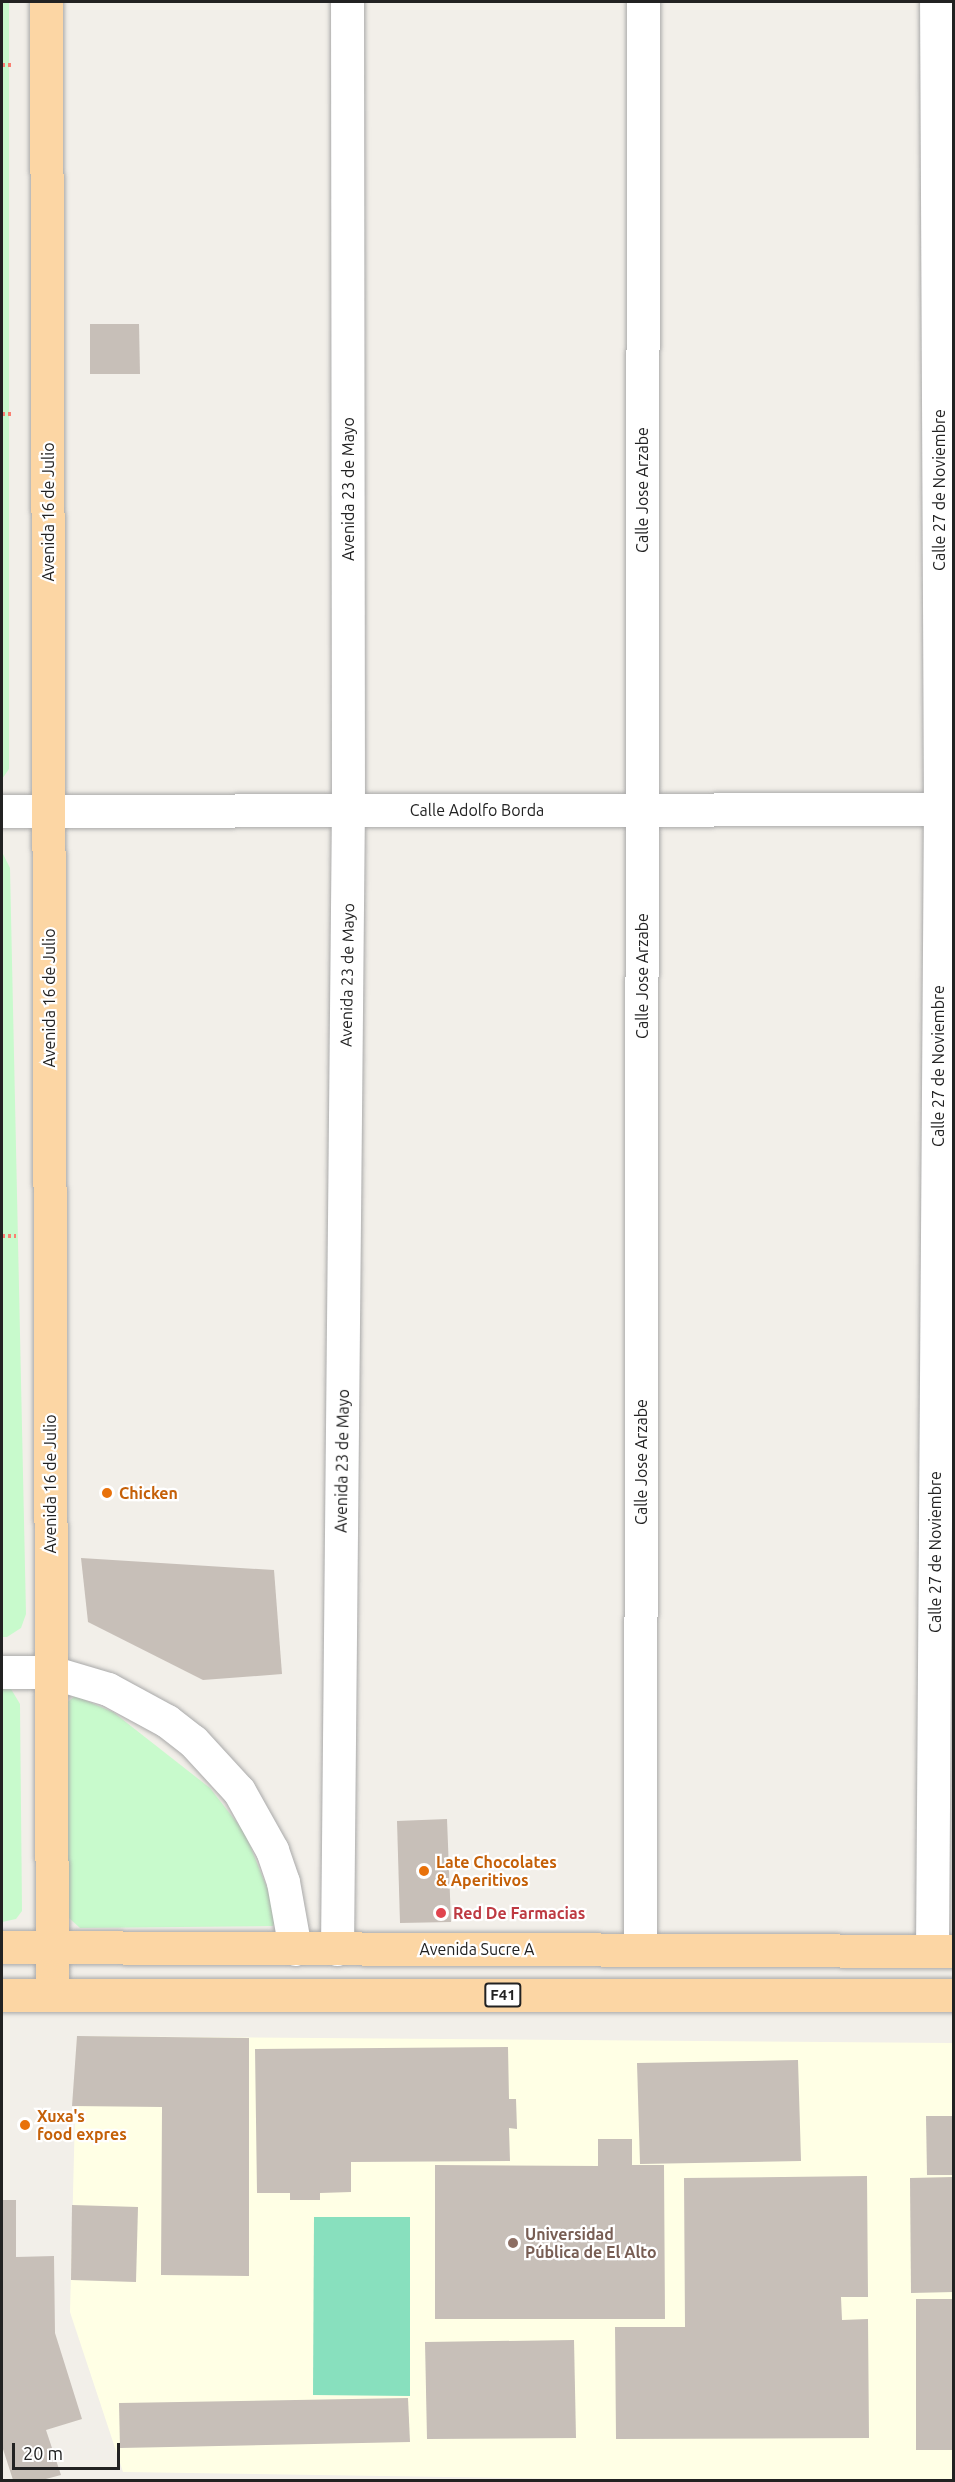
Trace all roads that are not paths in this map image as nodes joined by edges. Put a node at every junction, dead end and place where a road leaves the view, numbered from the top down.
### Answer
1 (46, 2) edge
2 (348, 2) edge
3 (643, 2) edge
4 (936, 2) edge
5 (947, 809) edge
6 (348, 810) junction
7 (642, 810) junction
8 (2, 811) edge
9 (48, 811) junction
10 (2, 1672) edge
11 (51, 1672) junction
12 (2, 1947) edge
13 (52, 1947) junction
14 (337, 1948) junction
15 (295, 1949) junction
16 (640, 1950) junction
17 (943, 1951) edge
18 (2, 1995) edge
19 (52, 1995) junction
20 (954, 1995) edge

1 - 9 main road, Avenida 16 de Julio
2 - 6 street, Avenida 23 de Mayo
3 - 7 street, Calle Jose Arzabe
4 - 5 street, Calle 27 de Noviembre
5 - 7 street, Calle Adolfo Borda
5 - 17 street, Calle 27 de Noviembre
6 - 7 street, Calle Adolfo Borda
6 - 9 street, Calle Adolfo Borda
6 - 14 street, Avenida 23 de Mayo
7 - 16 street, Calle Jose Arzabe
8 - 9 street, Calle Adolfo Borda
9 - 11 main road, Avenida 16 de Julio
10 - 11 street
11 - 13 main road, Avenida 16 de Julio
11 - 15 street
12 - 13 main road, Avenida Sucre A
13 - 15 main road, Avenida Sucre A
13 - 19 main road, Avenida 16 de Julio
14 - 15 main road, Avenida Sucre A
14 - 16 main road, Avenida Sucre A
16 - 17 main road, Avenida Sucre A
18 - 19 main road, F41
19 - 20 main road, F41

